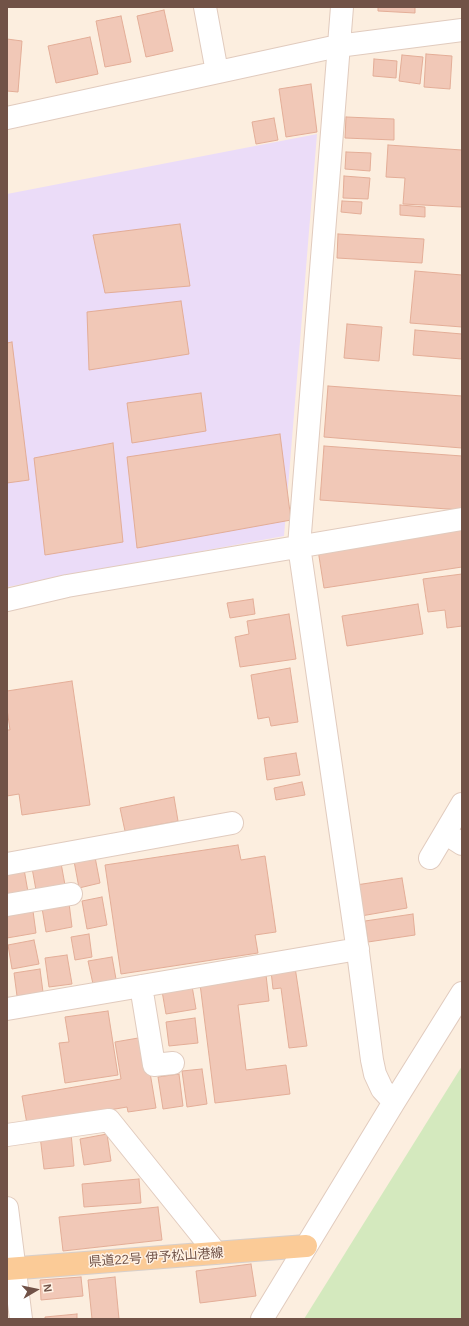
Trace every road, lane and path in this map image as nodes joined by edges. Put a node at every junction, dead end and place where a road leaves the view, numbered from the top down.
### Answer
1 (205, 7) edge
2 (342, 7) edge
3 (462, 30) edge
4 (338, 46) junction
5 (217, 72) junction
6 (7, 118) edge
7 (462, 519) edge
8 (299, 546) junction
9 (7, 600) edge
10 (462, 804) edge
11 (232, 822) dead end
12 (453, 839) edge
13 (430, 858) dead end
14 (7, 864) edge
15 (71, 894) dead end
16 (7, 905) edge
17 (358, 949) junction
18 (141, 986) junction
19 (462, 993) edge
20 (7, 1009) edge
21 (173, 1063) dead end
22 (394, 1102) junction
23 (7, 1135) edge
24 (7, 1208) edge
25 (306, 1246) junction
26 (216, 1253) junction
27 (11, 1269) edge
28 (21, 1319) edge
29 (262, 1319) edge

1 - 5 street
2 - 4 street
3 - 4 street
4 - 5 street
4 - 8 street
5 - 6 street
7 - 8 street
8 - 9 street
8 - 17 street
10 - 12 street
11 - 14 street
12 - 13 street
15 - 16 street
17 - 18 street
17 - 22 street
18 - 20 street
18 - 21 street
19 - 22 street
22 - 25 street
23 - 26 street
24 - 27 street
25 - 26 main road, 県道22号 伊予松山港線
25 - 29 street
26 - 27 main road, 県道22号 伊予松山港線
27 - 28 street

